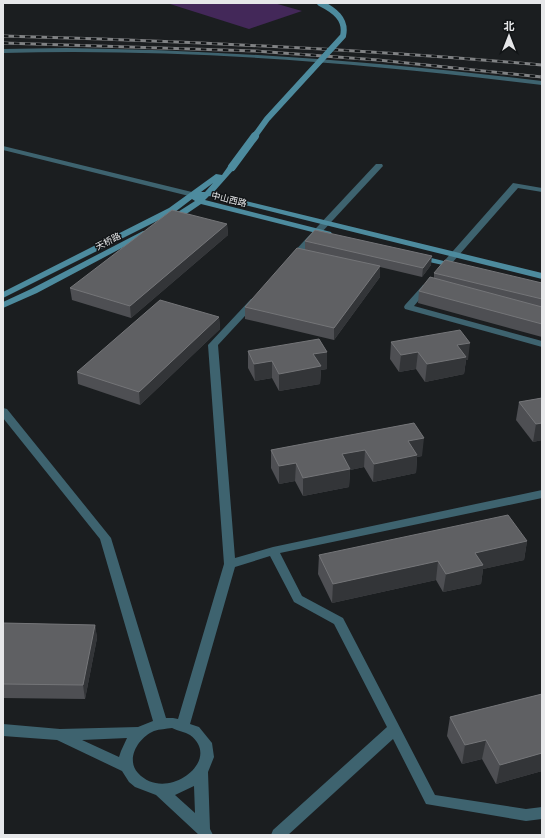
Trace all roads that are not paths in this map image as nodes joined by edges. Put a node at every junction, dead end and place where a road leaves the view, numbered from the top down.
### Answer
1 (320, 3) edge
2 (3, 51) edge
3 (542, 83) edge
4 (3, 148) edge
5 (379, 166) dead end
6 (232, 167) junction
7 (542, 190) edge
8 (209, 194) junction
9 (193, 195) junction
10 (199, 202) junction
11 (326, 223) junction
12 (318, 232) junction
13 (333, 235) edge
14 (409, 254) edge
15 (455, 254) junction
16 (446, 264) junction
17 (287, 266) edge
18 (461, 268) edge
19 (542, 276) edge
20 (260, 294) edge
21 (3, 296) edge
22 (3, 305) edge
23 (542, 344) edge
24 (3, 411) edge
25 (542, 494) edge
26 (273, 551) junction
27 (230, 564) junction
28 (161, 724) junction
29 (183, 725) junction
30 (394, 728) junction
31 (3, 730) edge
32 (141, 732) junction
33 (60, 735) junction
34 (127, 767) junction
35 (201, 773) junction
36 (160, 790) junction
37 (542, 814) edge
38 (205, 832) edge
39 (278, 835) edge

1 - 6 main road, 天桥路, bridge
2 - 3 street
4 - 9 street
5 - 11 street
6 - 8 main road, 天桥路
6 - 9 main road, 天桥路
7 - 15 street
8 - 9 main road, 中山西路
8 - 10 main road, 天桥路
8 - 11 main road, 中山西路
9 - 10 main road, 中山西路
9 - 21 main road, 天桥路
10 - 12 main road, 中山西路
10 - 22 main road, 天桥路
11 - 12 street
11 - 15 main road, 中山西路
12 - 13 main road, 中山西路
12 - 17 street
14 - 16 main road
15 - 16 street
15 - 19 main road, 中山西路
16 - 18 main road
16 - 23 street
20 - 27 street
24 - 28 street
25 - 26 street
26 - 27 street
26 - 30 street
27 - 29 street
28 - 29 street
28 - 32 street
29 - 35 street
30 - 37 street
30 - 39 street
31 - 33 street
32 - 33 street
32 - 34 street
33 - 34 street
34 - 36 street
35 - 36 street
35 - 38 street
36 - 38 street

